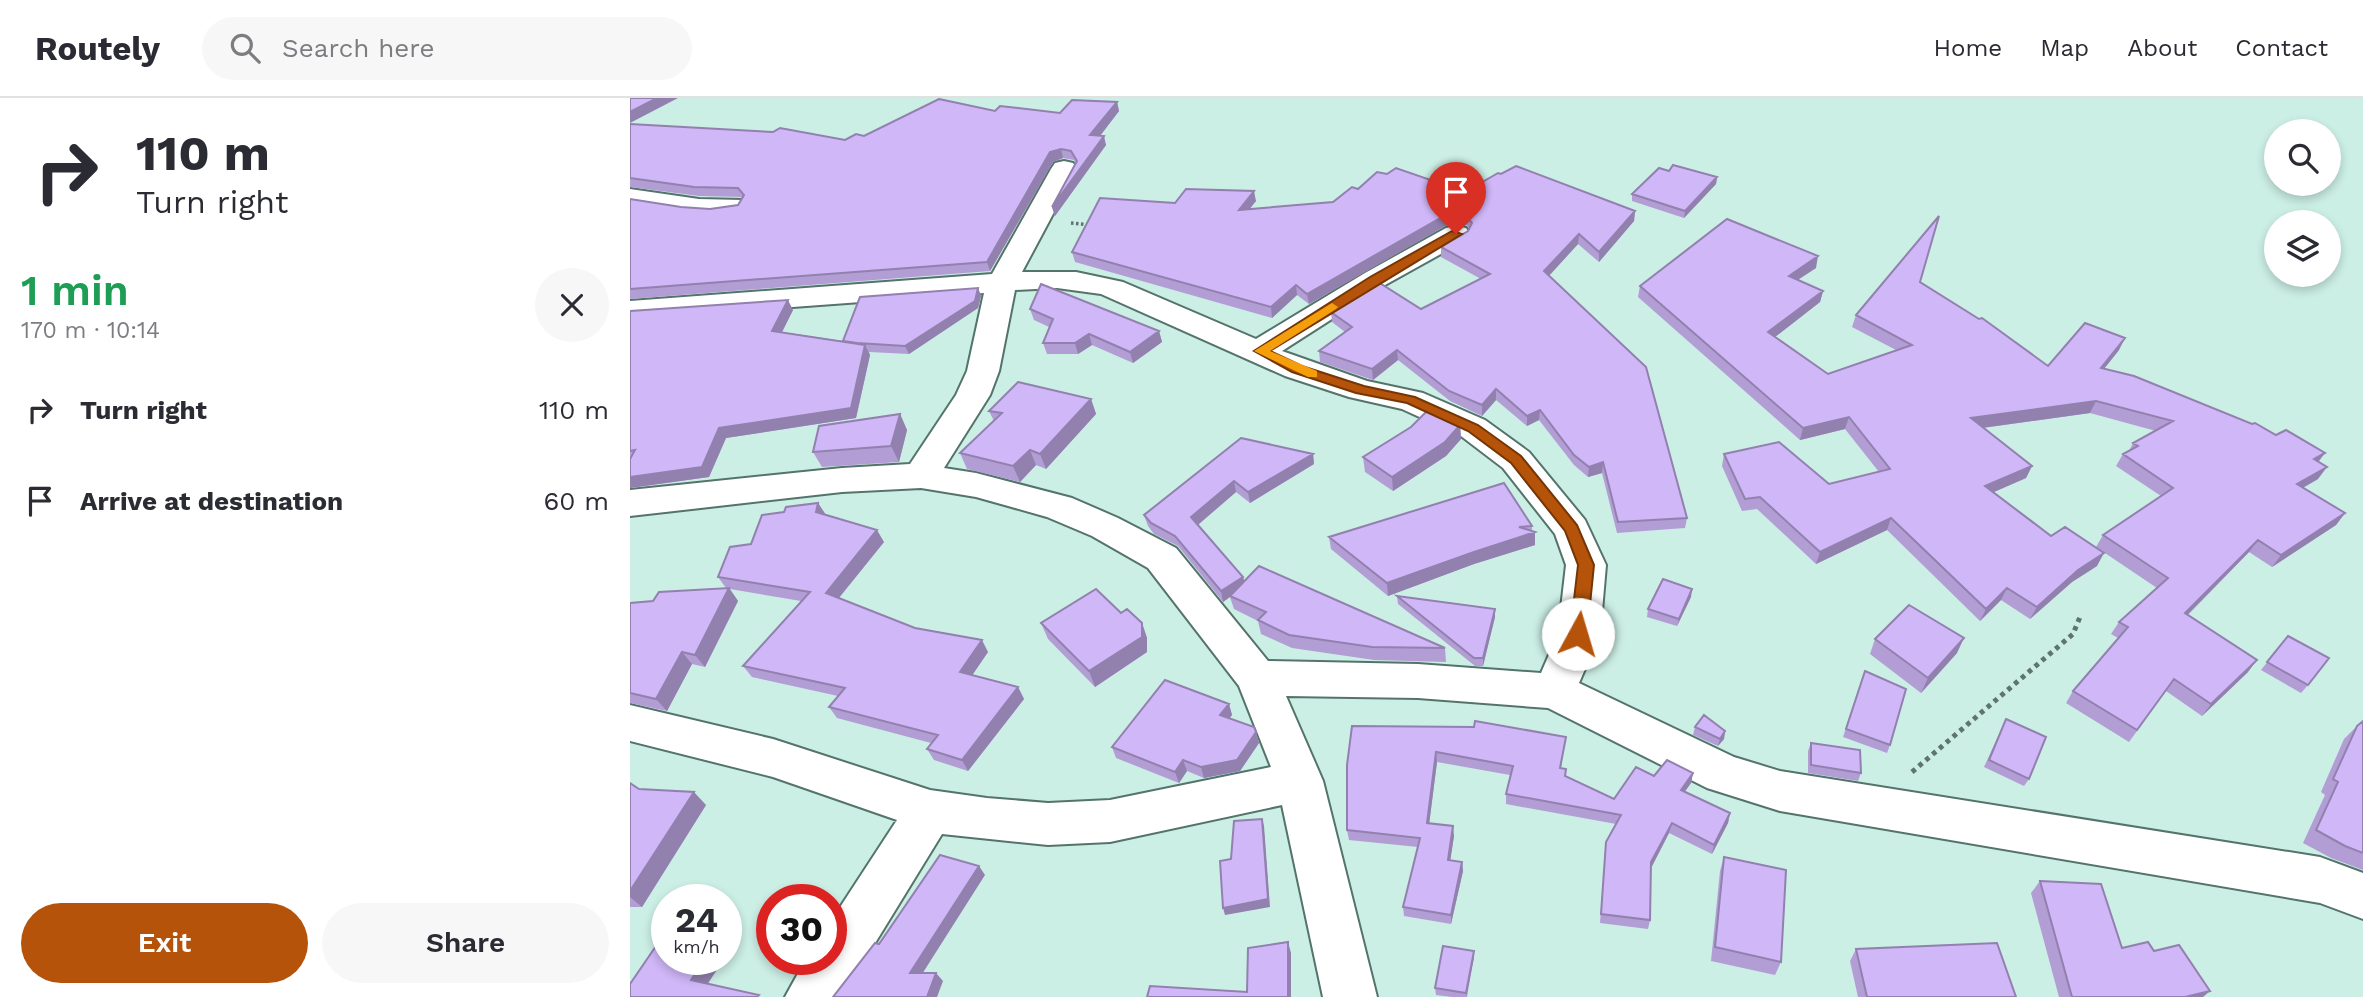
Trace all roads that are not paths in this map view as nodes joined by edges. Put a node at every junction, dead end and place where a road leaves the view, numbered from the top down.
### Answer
1 (1064, 169) dead end
2 (630, 197) edge
3 (733, 206) edge
4 (1456, 234) dead end
5 (1001, 284) junction
6 (630, 310) edge
7 (1260, 351) junction
8 (921, 476) junction
9 (630, 503) edge
10 (1257, 678) junction
11 (1554, 691) junction
12 (630, 723) edge
13 (1300, 780) junction
14 (930, 811) junction
15 (2363, 896) edge
16 (812, 997) edge
17 (1350, 997) edge

1 - 5 street
2 - 3 street
4 - 7 street
5 - 6 street
5 - 7 street
5 - 8 street
7 - 11 street
8 - 9 street
8 - 10 street
10 - 11 street
10 - 13 street
11 - 15 street
12 - 14 street
13 - 14 street
13 - 17 street
14 - 16 street

